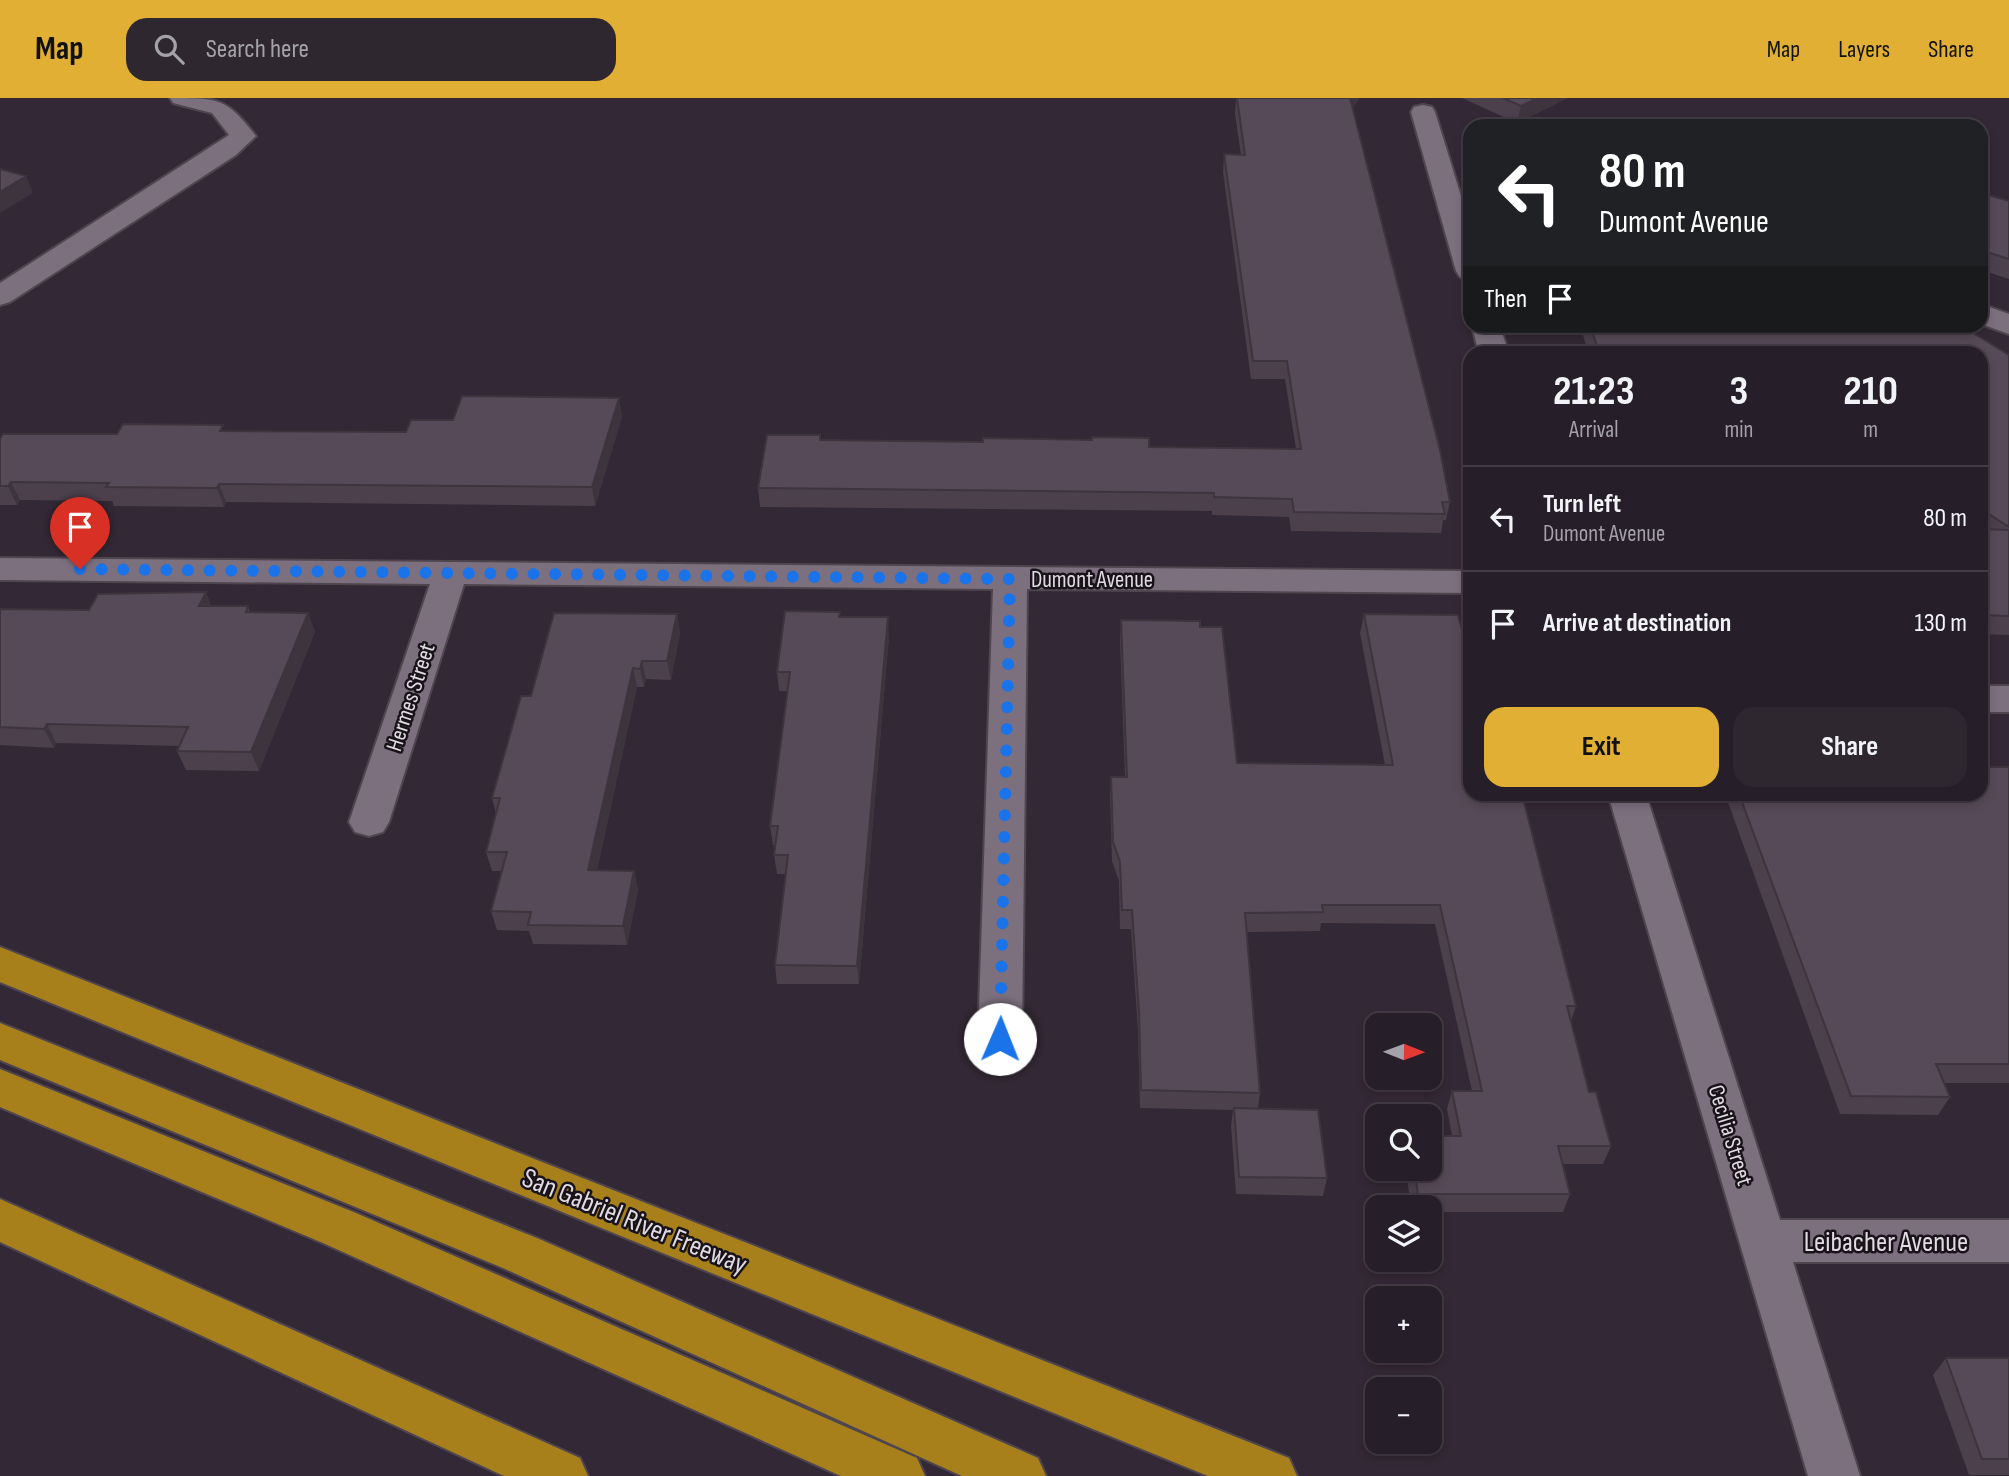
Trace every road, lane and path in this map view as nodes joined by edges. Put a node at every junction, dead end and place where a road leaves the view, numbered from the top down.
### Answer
1 (182, 98) edge
2 (1423, 112) dead end
3 (1459, 198) edge
4 (1463, 225) edge
5 (0, 296) edge
6 (1988, 316) edge
7 (2009, 325) edge
8 (0, 569) edge
9 (451, 571) junction
10 (1010, 579) junction
11 (1463, 582) edge
12 (1988, 699) edge
13 (2009, 699) edge
14 (1629, 801) edge
15 (369, 822) dead end
16 (0, 964) edge
17 (1000, 1039) dead end
18 (0, 1041) edge
19 (0, 1088) edge
20 (0, 1220) edge
21 (1763, 1241) junction
22 (2009, 1241) edge
23 (549, 1471) edge
24 (899, 1476) edge
25 (1020, 1476) edge
26 (1271, 1476) edge
27 (1834, 1476) edge

1 - 5 street
2 - 3 street
3 - 4 street
6 - 7 street
8 - 9 street, Dumont Avenue
9 - 10 street, Dumont Avenue
9 - 15 street, Hermes Street
10 - 11 street, Dumont Avenue
10 - 17 street
12 - 13 street
14 - 21 street, Cecilia Street
16 - 26 highway, San Gabriel River Freeway
18 - 25 highway
19 - 24 highway
20 - 23 highway
21 - 22 street, Leibacher Avenue
21 - 27 street, Cecilia Street

